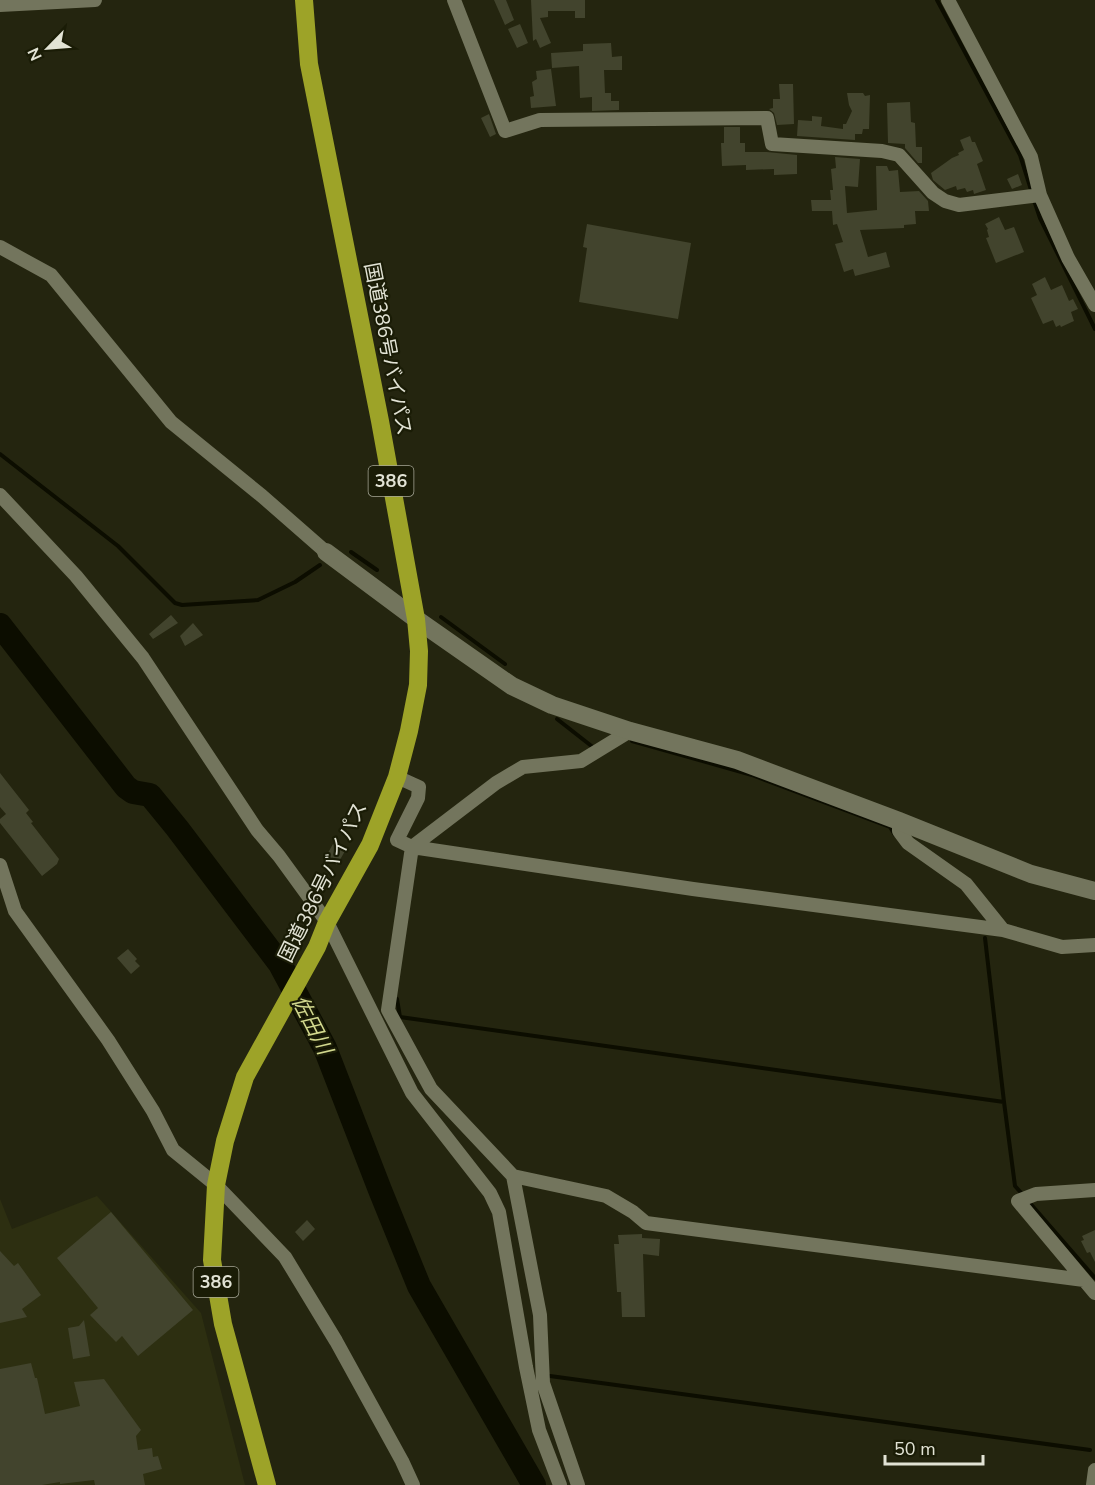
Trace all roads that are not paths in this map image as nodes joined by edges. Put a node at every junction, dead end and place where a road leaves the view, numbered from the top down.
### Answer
1 (95, 0) edge
2 (304, 0) edge
3 (454, 0) edge
4 (948, 0) edge
5 (0, 5) edge
6 (1040, 195) junction
7 (0, 247) edge
8 (1095, 305) edge
9 (0, 495) edge
10 (326, 552) joint
11 (416, 619) junction
12 (630, 731) junction
13 (397, 777) junction
14 (899, 821) junction
15 (412, 847) junction
16 (0, 864) edge
17 (1095, 891) edge
18 (327, 922) junction
19 (1002, 930) junction
20 (1095, 945) edge
21 (513, 1176) junction
22 (216, 1185) junction
23 (1095, 1190) edge
24 (1084, 1280) junction
25 (1095, 1293) edge
26 (1095, 1470) edge
27 (267, 1485) edge
28 (413, 1485) edge
29 (560, 1485) edge
30 (578, 1485) edge
31 (1093, 1485) edge

1 - 5 street
2 - 11 highway, 国道386号バイパス / 386
3 - 6 street
4 - 6 street
6 - 8 street
7 - 10 street
9 - 18 street
10 - 11 street
11 - 12 street
11 - 13 highway, 国道386号バイパス / 386
12 - 14 street
12 - 15 street
13 - 15 street
13 - 18 highway, 国道386号バイパス / 386
14 - 17 street
14 - 19 street
15 - 19 street
15 - 21 street
16 - 22 street
18 - 22 highway, 国道386号バイパス / 386
18 - 29 street
19 - 20 street
21 - 24 street
21 - 30 street
22 - 27 highway, 国道386号バイパス / 386
22 - 28 street
23 - 24 street
24 - 25 street
26 - 31 street

